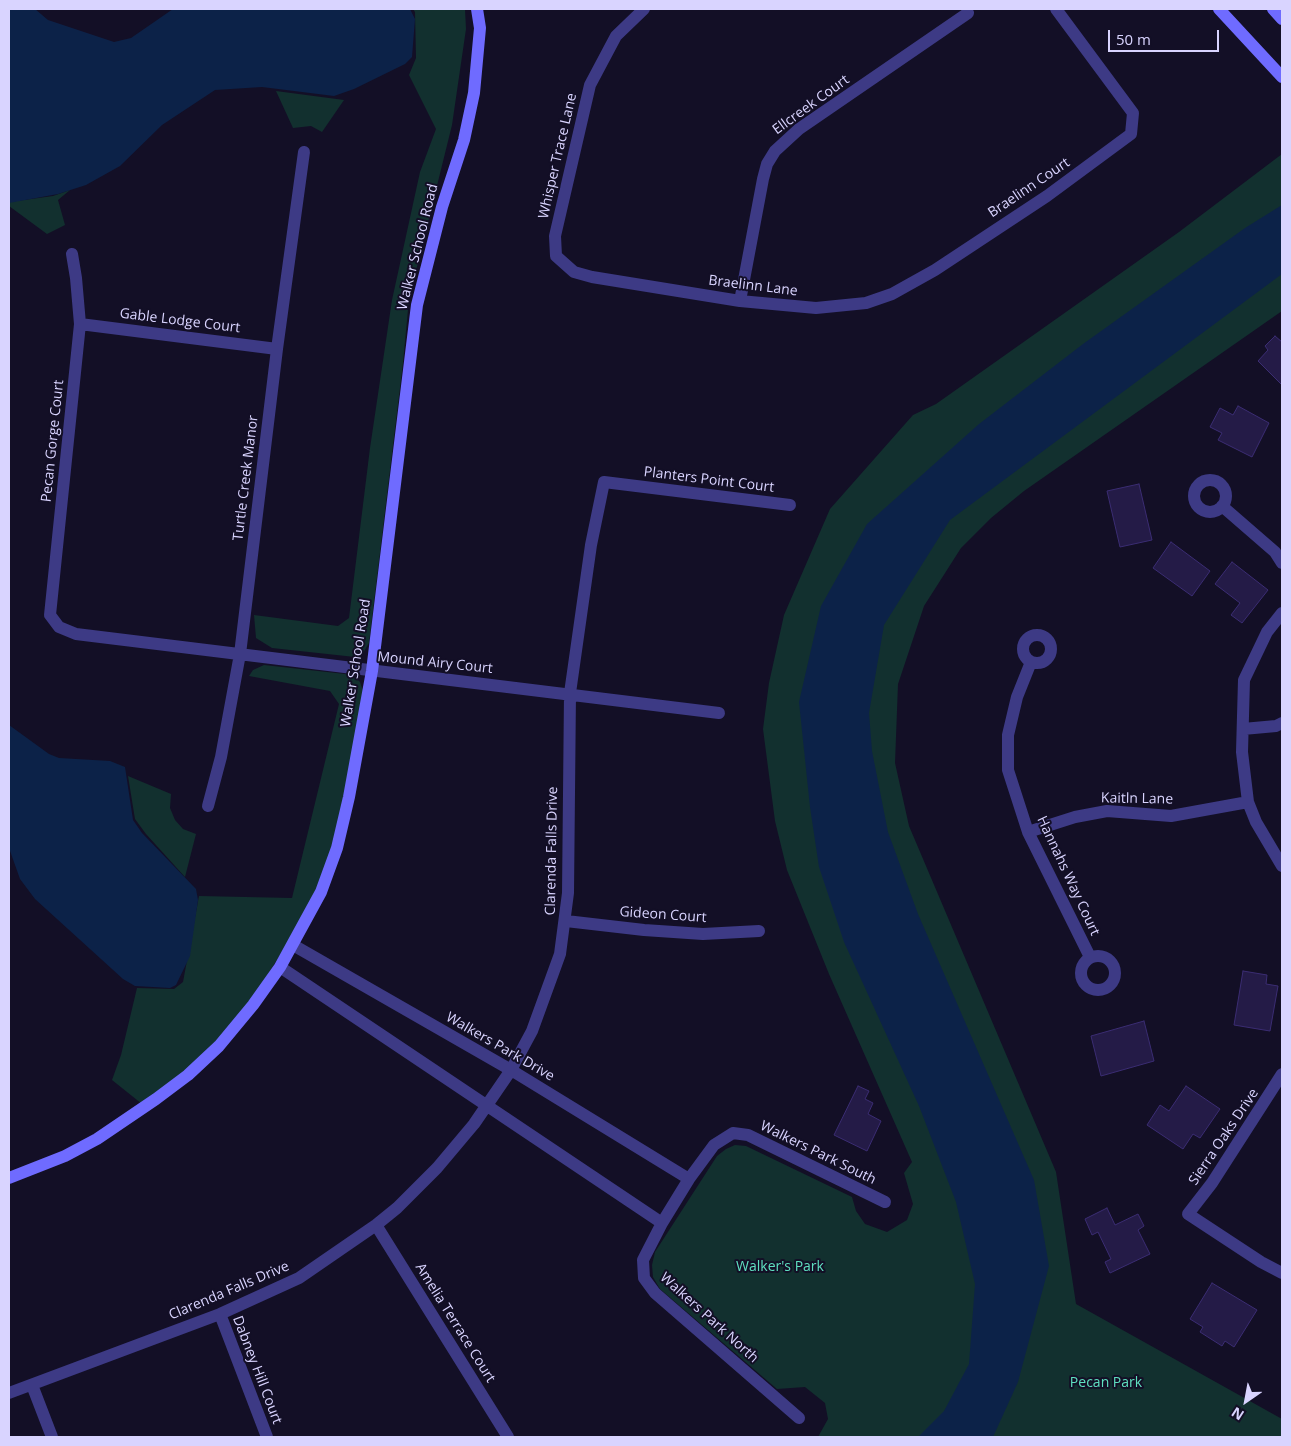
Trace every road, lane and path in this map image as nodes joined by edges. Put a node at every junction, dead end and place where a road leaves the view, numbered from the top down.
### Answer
1 (477, 9) edge
2 (644, 9) edge
3 (1056, 9) edge
4 (1219, 9) edge
5 (1272, 9) edge
6 (968, 13) dead end
7 (1282, 20) edge
8 (1282, 78) edge
9 (304, 152) dead end
10 (72, 254) dead end
11 (565, 263) joint
12 (934, 270) joint
13 (740, 301) junction
14 (80, 324) junction
15 (277, 349) junction
16 (625, 484) joint
17 (790, 505) dead end
18 (1222, 506) dead end
19 (1282, 563) edge
20 (1282, 614) edge
21 (59, 627) joint
22 (240, 654) junction
23 (1031, 662) dead end
24 (372, 671) junction
25 (570, 693) junction
26 (719, 713) dead end
27 (1282, 723) edge
28 (1243, 729) junction
29 (1248, 802) junction
30 (208, 806) dead end
31 (1028, 832) junction
32 (1282, 866) edge
33 (566, 921) junction
34 (759, 931) dead end
35 (293, 945) junction
36 (1090, 957) dead end
37 (280, 966) junction
38 (510, 1070) junction
39 (1282, 1074) edge
40 (487, 1105) junction
41 (9, 1178) edge
42 (689, 1179) junction
43 (885, 1202) dead end
44 (662, 1223) junction
45 (376, 1225) junction
46 (1282, 1273) edge
47 (220, 1314) junction
48 (32, 1385) junction
49 (9, 1393) edge
50 (799, 1418) dead end
51 (52, 1437) edge
52 (267, 1437) edge
53 (508, 1437) edge

1 - 24 street, Walker School Road
2 - 11 street, Whisper Trace Lane
3 - 12 street, Braelinn Court
4 - 8 street
5 - 7 street
6 - 13 street, Ellcreek Court
9 - 15 street, Turtle Creek Manor
10 - 14 street, Pecan Gorge Court
11 - 13 street, Braelinn Lane
12 - 13 street, Braelinn Lane
14 - 15 street, Gable Lodge Court
14 - 21 street, Pecan Gorge Court
15 - 22 street, Turtle Creek Manor
16 - 17 street, Planters Point Court
16 - 25 street, Clarenda Falls Drive
18 - 19 street
20 - 28 street
21 - 22 street, Mound Airy Court
22 - 24 street, Mound Airy Court
22 - 30 street, Turtle Creek Manor
23 - 31 street, Hannahs Way Court
24 - 25 street, Mound Airy Court
24 - 35 street, Walker School Road
25 - 26 street, Mound Airy Court
25 - 33 street, Clarenda Falls Drive
27 - 28 street
28 - 29 street
29 - 31 street, Kaitln Lane
29 - 32 street
31 - 36 street, Hannahs Way Court
33 - 34 street, Gideon Court
33 - 38 street, Clarenda Falls Drive
35 - 37 street, Walker School Road
35 - 38 street, Walkers Park Drive
37 - 40 street
37 - 41 street, Walker School Road
38 - 40 street, Clarenda Falls Drive
38 - 42 street, Walkers Park Drive
39 - 46 street, Sierra Oaks Drive
40 - 44 street
40 - 45 street, Clarenda Falls Drive
42 - 43 street, Walkers Park South
42 - 44 street, Walkers Park South
44 - 50 street, Walkers Park North
45 - 47 street, Clarenda Falls Drive
45 - 53 street, Amelia Terrace Court
47 - 48 street, Clarenda Falls Drive
47 - 52 street, Dabney Hill Court
48 - 49 street, Clarenda Falls Drive
48 - 51 street

